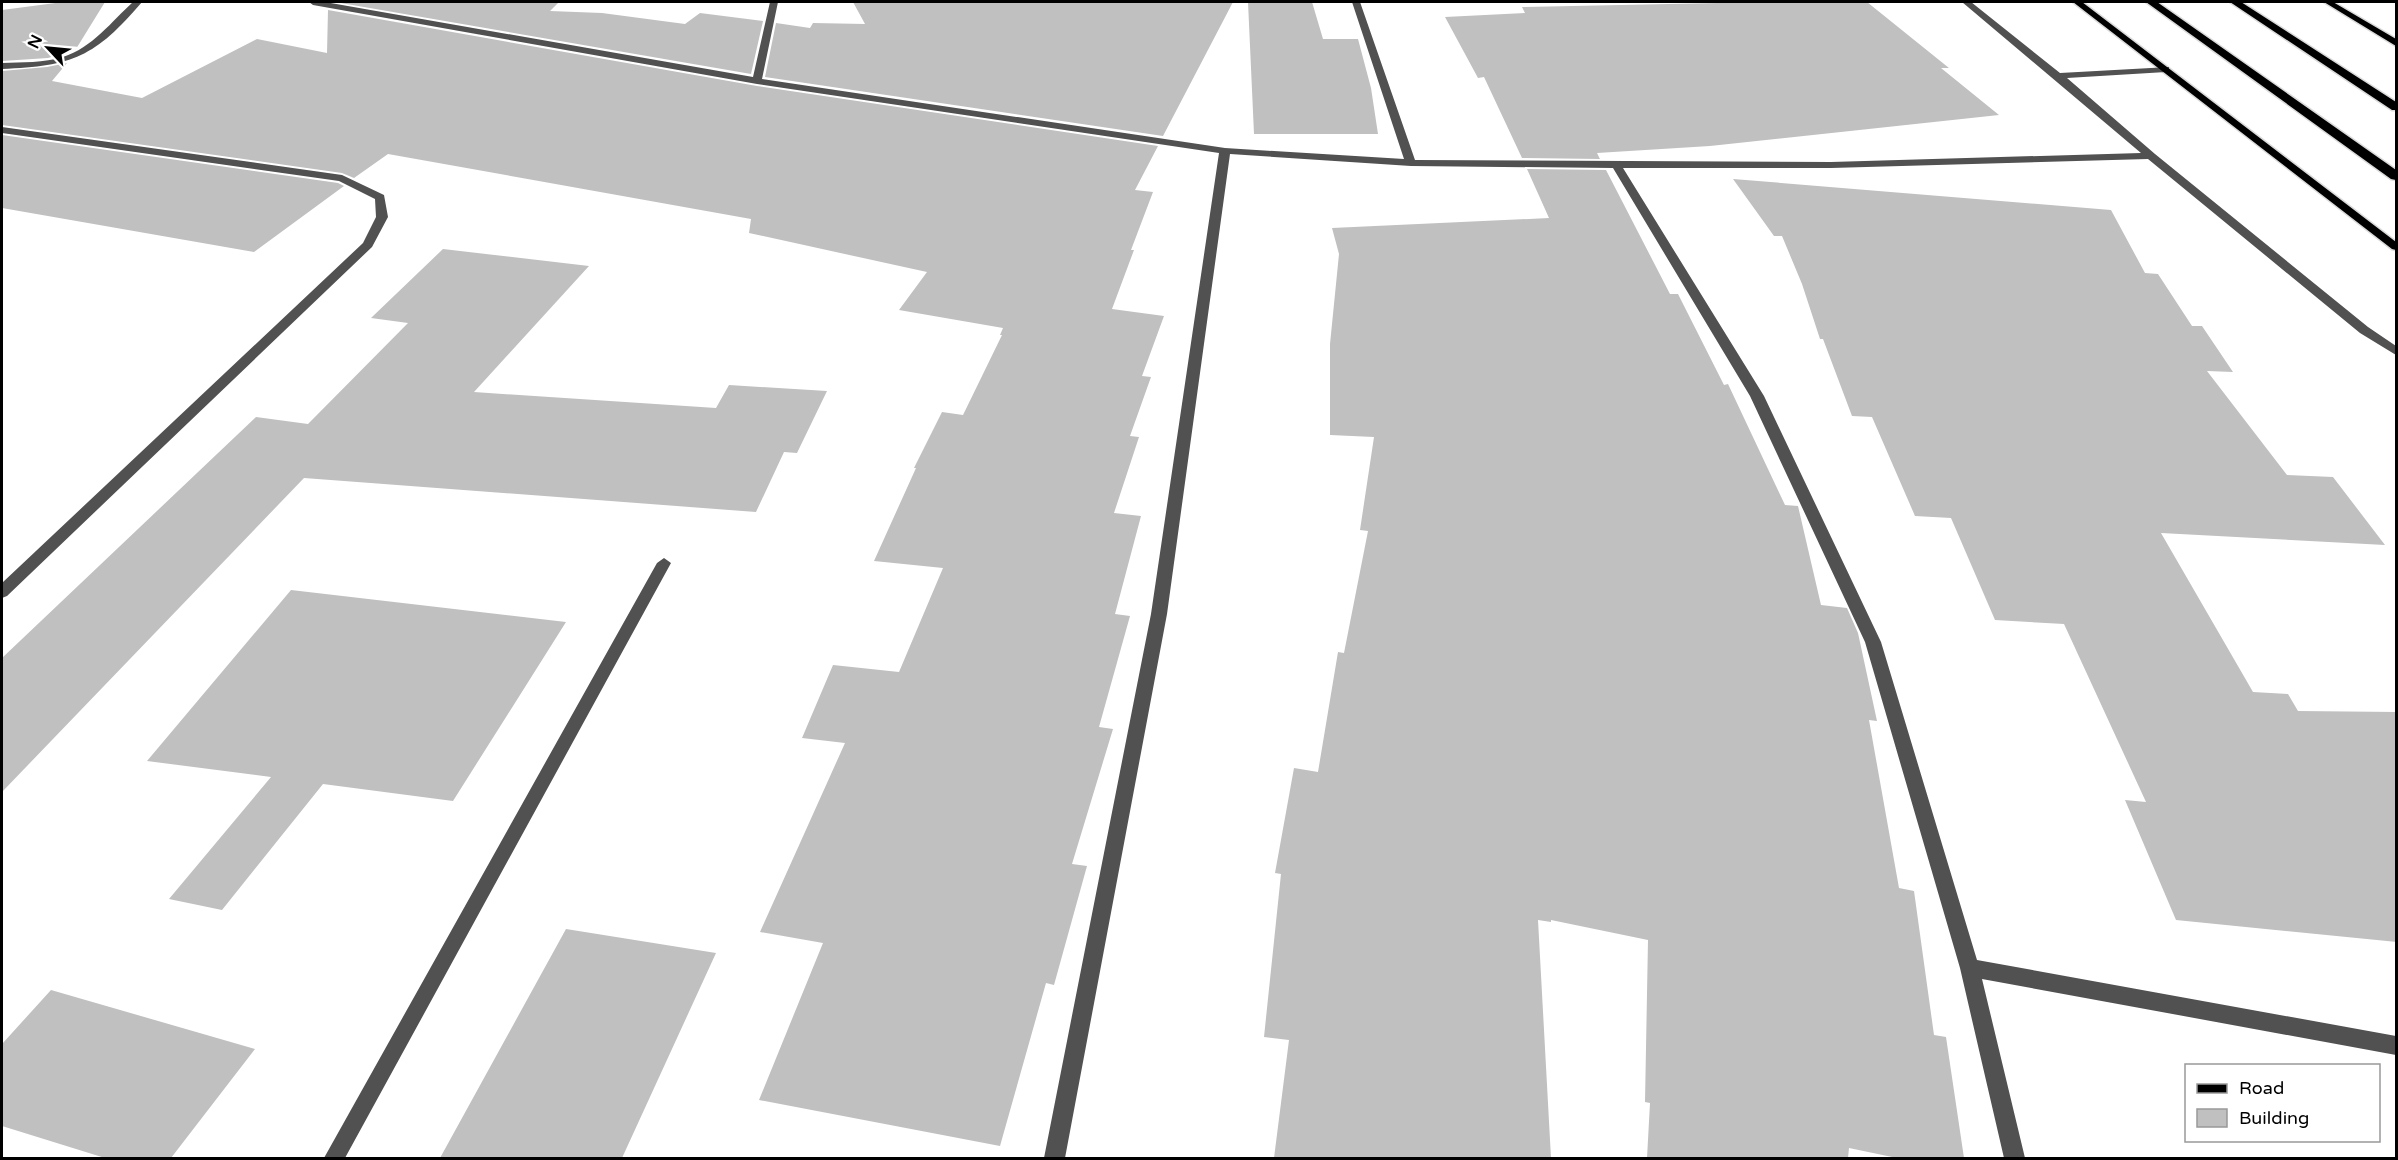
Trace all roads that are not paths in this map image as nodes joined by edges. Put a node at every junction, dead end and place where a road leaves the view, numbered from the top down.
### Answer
1 (138, 2) edge
2 (313, 2) edge
3 (774, 2) edge
4 (1356, 2) edge
5 (1966, 2) edge
6 (2077, 2) edge
7 (2151, 2) edge
8 (2235, 2) edge
9 (2328, 2) edge
10 (2397, 43) edge
11 (2, 66) edge
12 (2166, 69) junction
13 (2058, 76) junction
14 (758, 81) junction
15 (2397, 107) edge
16 (2, 130) edge
17 (1226, 151) junction
18 (2151, 156) junction
19 (1411, 163) junction
20 (1616, 165) junction
21 (2397, 176) edge
22 (2397, 247) edge
23 (2397, 351) edge
24 (664, 563) dead end
25 (2, 591) edge
26 (1970, 968) junction
27 (2397, 1046) edge
28 (334, 1158) edge
29 (1054, 1158) edge
30 (2014, 1158) edge

1 - 11 street
2 - 14 street
3 - 14 street
4 - 19 street
5 - 13 street
6 - 12 main road
7 - 21 highway
8 - 15 highway
9 - 10 main road
12 - 13 street
12 - 22 main road
13 - 18 street
14 - 17 street
16 - 25 street
17 - 19 street
17 - 29 street
18 - 20 street
18 - 23 street
19 - 20 street
20 - 26 street
24 - 28 street
26 - 27 street
26 - 30 street

